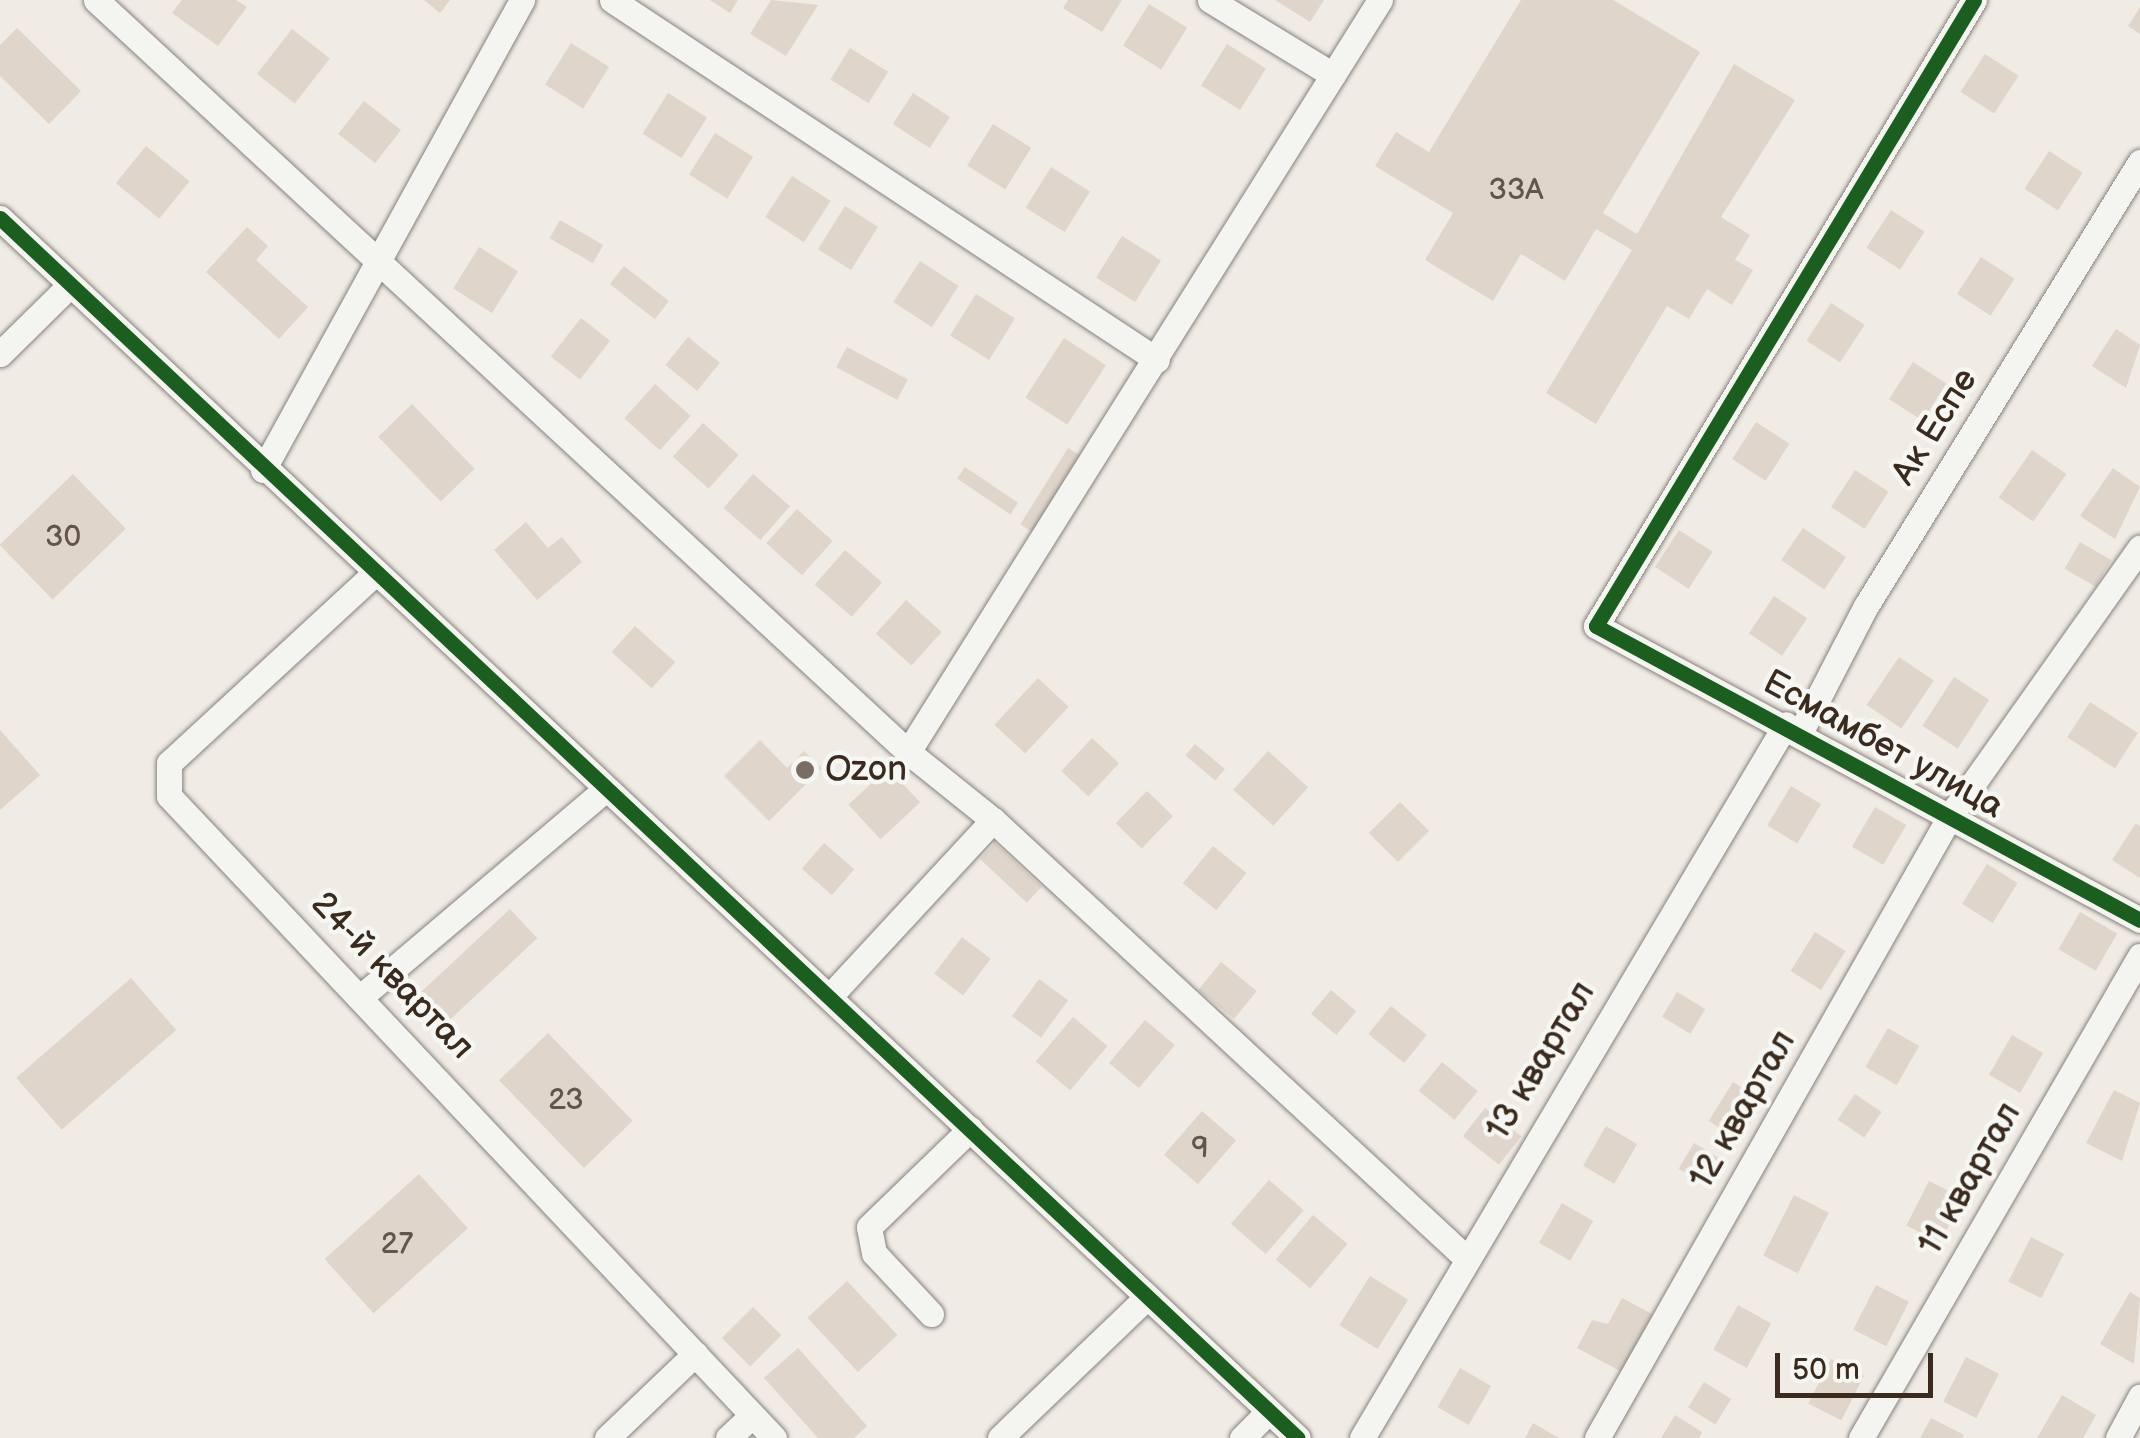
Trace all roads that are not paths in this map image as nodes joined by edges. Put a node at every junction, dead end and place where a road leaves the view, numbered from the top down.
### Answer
1 (96, 0) edge
2 (522, 0) edge
3 (612, 0) edge
4 (1210, 0) edge
5 (1380, 0) edge
6 (1974, 0) edge
7 (1333, 75) junction
8 (2140, 162) edge
9 (0, 218) edge
10 (380, 266) junction
11 (68, 286) junction
12 (0, 354) edge
13 (1156, 360) junction
14 (263, 470) junction
15 (2140, 548) edge
16 (374, 574) junction
17 (1792, 729) junction
18 (908, 752) junction
19 (606, 789) junction
20 (1950, 816) junction
21 (993, 820) junction
22 (2140, 920) edge
23 (2140, 956) edge
24 (364, 994) junction
25 (830, 996) junction
26 (970, 1129) junction
27 (1464, 1256) junction
28 (1147, 1297) junction
29 (931, 1314) dead end
30 (694, 1354) junction
31 (2140, 1397) edge
32 (1269, 1411) junction
33 (752, 1416) junction
34 (607, 1438) edge
35 (728, 1438) edge
36 (774, 1438) edge
37 (1000, 1438) edge
38 (1242, 1438) edge
39 (1298, 1438) edge
40 (1362, 1438) edge
41 (1597, 1438) edge
42 (1861, 1438) edge
43 (2118, 1438) edge

1 - 10 street
2 - 10 street
3 - 13 street
4 - 7 street
5 - 7 street
6 - 17 street, Есмамбет улица
7 - 13 street
8 - 17 street, Ак Еспе
9 - 11 street
10 - 14 street
10 - 18 street
11 - 12 street
11 - 14 street
13 - 18 street
14 - 16 street
15 - 20 street
16 - 19 street
16 - 24 street, 24-й квартал
17 - 20 street, Есмамбет улица
17 - 27 street, 13 квартал
18 - 21 street
19 - 24 street
19 - 25 street
20 - 22 street, Есмамбет улица
20 - 41 street, 12 квартал
21 - 25 street
21 - 27 street
23 - 42 street, 11 квартал
24 - 30 street, 24-й квартал
25 - 26 street
26 - 28 street
26 - 29 street
27 - 40 street, 13 квартал
28 - 32 street
28 - 37 street
30 - 33 street, 24-й квартал
30 - 34 street
31 - 43 street
32 - 38 street
32 - 39 street
33 - 35 street
33 - 36 street, 24-й квартал

